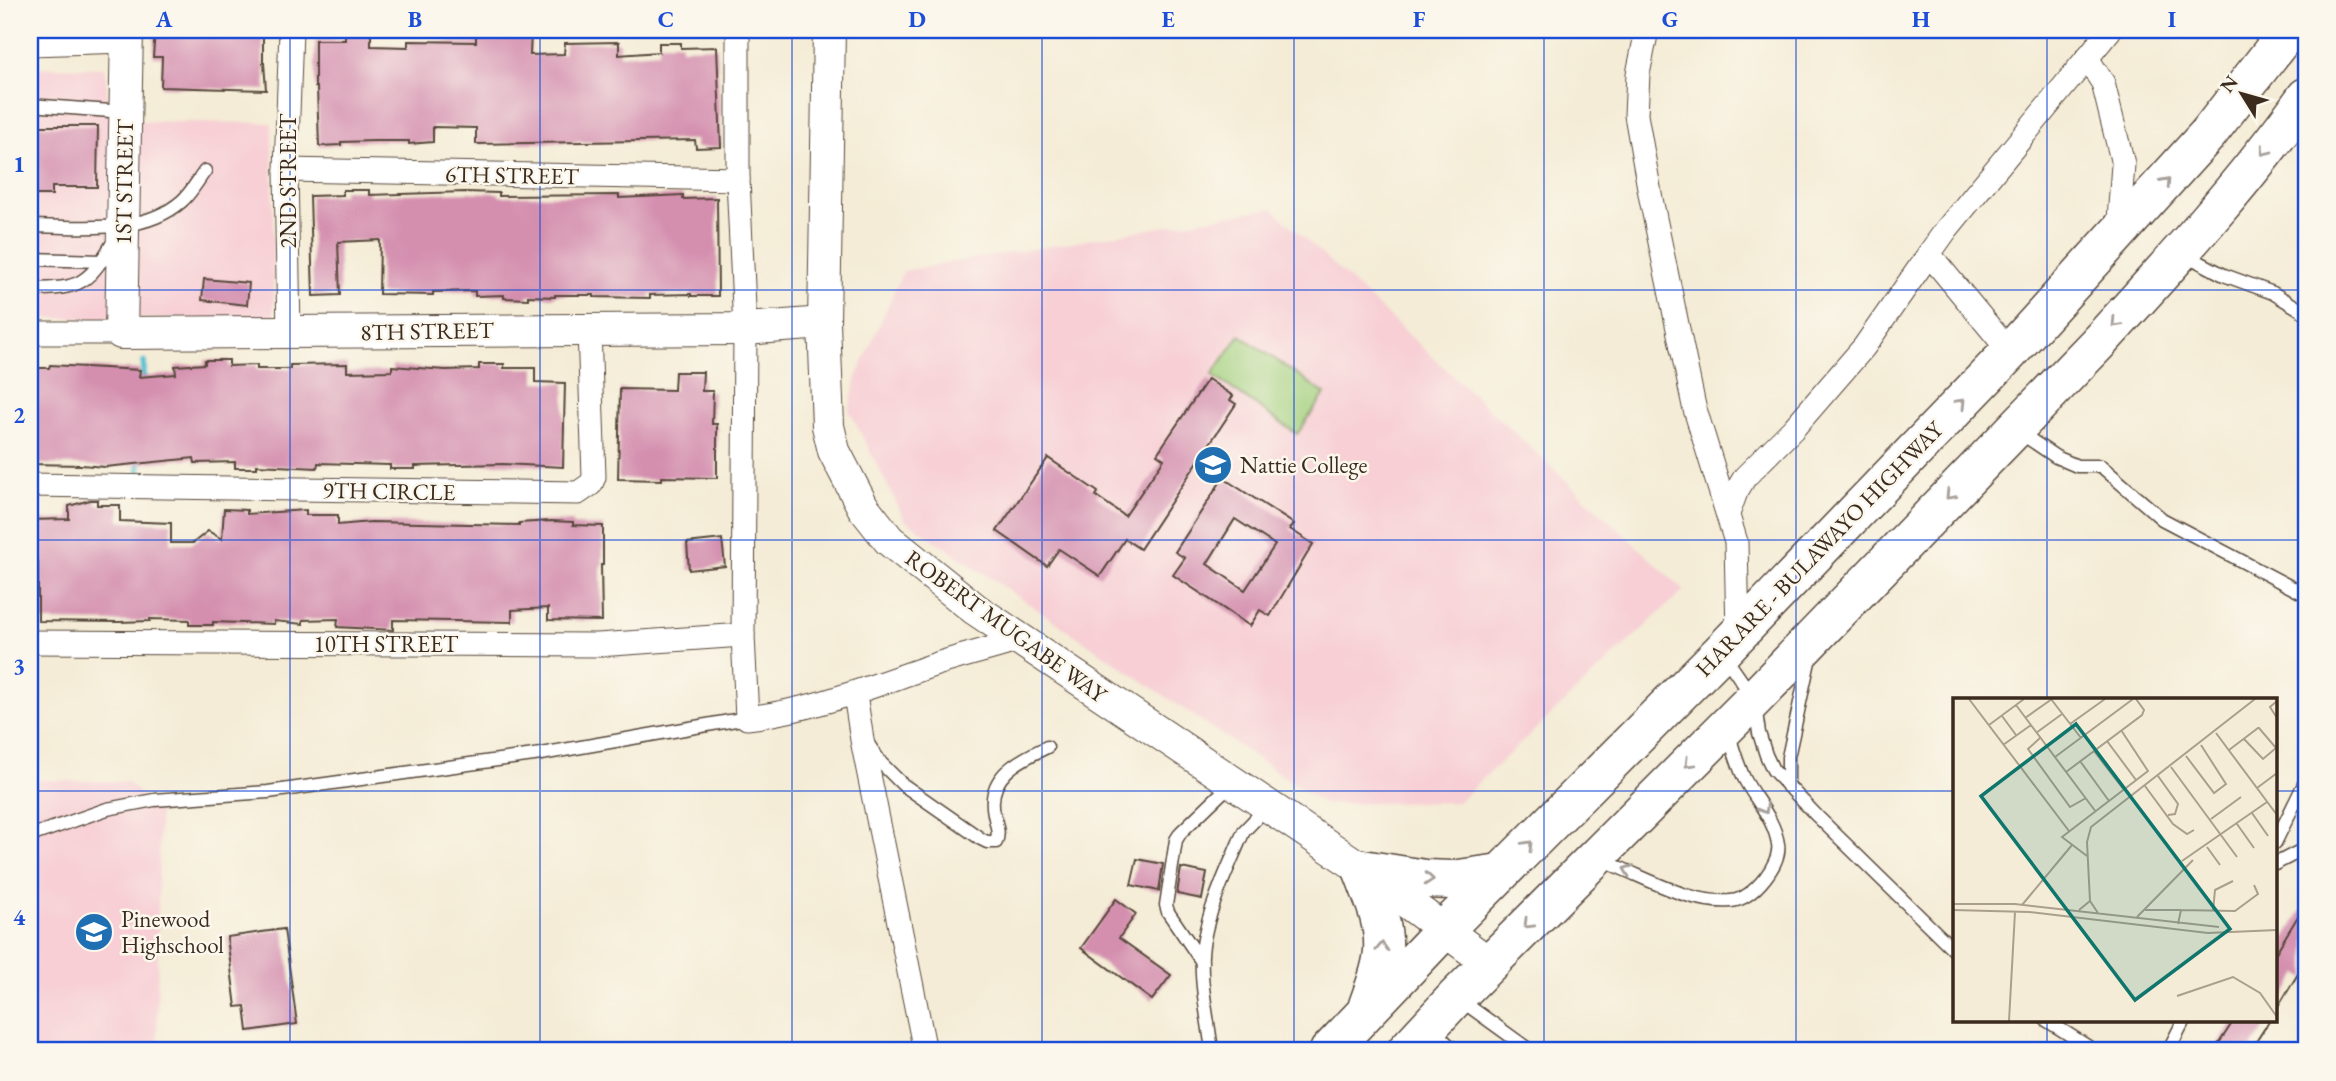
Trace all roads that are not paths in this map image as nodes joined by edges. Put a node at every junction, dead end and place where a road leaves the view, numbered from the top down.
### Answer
1 (291, 30) edge
2 (738, 30) edge
3 (829, 30) edge
4 (1647, 30) edge
5 (2110, 30) edge
6 (2290, 30) edge
7 (127, 35) edge
8 (30, 44) edge
9 (2087, 58) junction
10 (2306, 97) edge
11 (30, 105) edge
12 (125, 112) junction
13 (286, 170) junction
14 (205, 171) dead end
15 (738, 179) junction
16 (30, 226) edge
17 (122, 227) junction
18 (2118, 235) junction
19 (2180, 252) junction
20 (1929, 254) junction
21 (30, 259) edge
22 (102, 261) junction
23 (30, 289) edge
24 (2306, 313) edge
25 (824, 323) junction
26 (589, 329) junction
27 (745, 329) junction
28 (30, 332) edge
29 (121, 333) junction
30 (289, 333) junction
31 (2010, 352) junction
32 (2015, 429) junction
33 (30, 485) edge
34 (1728, 514) junction
35 (2306, 595) edge
36 (1816, 634) junction
37 (743, 635) junction
38 (1019, 640) junction
39 (30, 642) edge
40 (1729, 643) junction
41 (855, 694) junction
42 (1754, 699) junction
43 (747, 718) junction
44 (1726, 725) junction
45 (862, 740) junction
46 (1047, 747) dead end
47 (2306, 780) edge
48 (1232, 783) junction
49 (1788, 787) junction
50 (2302, 798) edge
51 (1267, 807) junction
52 (30, 836) edge
53 (2276, 841) edge
54 (2306, 848) edge
55 (1595, 858) junction
56 (2276, 863) edge
57 (1362, 869) junction
58 (1500, 873) junction
59 (1445, 929) junction
60 (1953, 948) edge
61 (1202, 962) junction
62 (1489, 963) junction
63 (1455, 997) junction
64 (1366, 1013) junction
65 (2048, 1021) edge
66 (2183, 1021) edge
67 (1430, 1043) edge
68 (925, 1051) edge
69 (1212, 1051) edge
70 (1329, 1051) edge
71 (1531, 1051) edge
72 (2095, 1051) edge
73 (2168, 1051) edge

1 - 13 street, 2ND STREET
2 - 15 street
3 - 25 street, ROBERT MUGABE WAY
4 - 34 street
5 - 9 street
18 -> 6 highway, HARARE - BULAWAYO HIGHWAY
7 - 8 street
7 - 12 street, 1ST STREET
9 - 18 street
9 - 20 street
10 -> 19 highway
11 - 12 lane
12 - 17 street, 1ST STREET
13 - 15 street, 6TH STREET
13 - 30 street, 2ND STREET
14 - 17 lane
15 - 27 street
16 - 17 lane
17 - 22 lane
17 - 29 street, 1ST STREET
18 - 31 highway, HARARE - BULAWAYO HIGHWAY
19 - 24 lane
19 -> 32 highway
20 - 31 street
20 - 34 street
21 - 22 lane
22 - 23 lane
25 - 27 street, 8TH STREET
25 - 38 street, ROBERT MUGABE WAY
26 - 27 street, 8TH STREET
26 - 30 street, 8TH STREET
26 - 33 street, 9TH CIRCLE
27 - 37 street
28 - 29 street, 8TH STREET
29 - 30 street, 8TH STREET
40 -> 31 highway, HARARE - BULAWAYO HIGHWAY
32 - 35 lane
32 -> 36 highway
34 - 40 street
36 - 42 highway
36 - 49 lane
37 - 39 street, 10TH STREET
37 - 43 street
38 - 41 street
38 - 48 street, ROBERT MUGABE WAY
40 - 42 lane
58 -> 40 highway, HARARE - BULAWAYO HIGHWAY
41 - 43 street
41 - 45 street
42 - 44 highway
42 - 49 lane
43 - 52 lane
44 -> 55 highway
44 -> 55 lane
45 - 46 lane
45 - 68 street
47 - 50 lane
48 - 51 street, ROBERT MUGABE WAY
48 - 61 lane
49 - 60 lane
50 - 53 lane
51 - 57 street, ROBERT MUGABE WAY
51 - 61 lane
54 - 56 lane
55 -> 62 highway
57 -> 58 highway
57 - 59 street, ROBERT MUGABE WAY
64 -> 57 highway
58 - 59 highway, HARARE - BULAWAYO HIGHWAY
59 - 62 street, ROBERT MUGABE WAY
59 - 64 highway, HARARE - BULAWAYO HIGHWAY
61 - 69 lane
62 - 63 highway
63 - 67 highway
63 - 71 lane
64 - 70 highway, HARARE - BULAWAYO HIGHWAY
65 - 72 lane
66 - 73 lane

